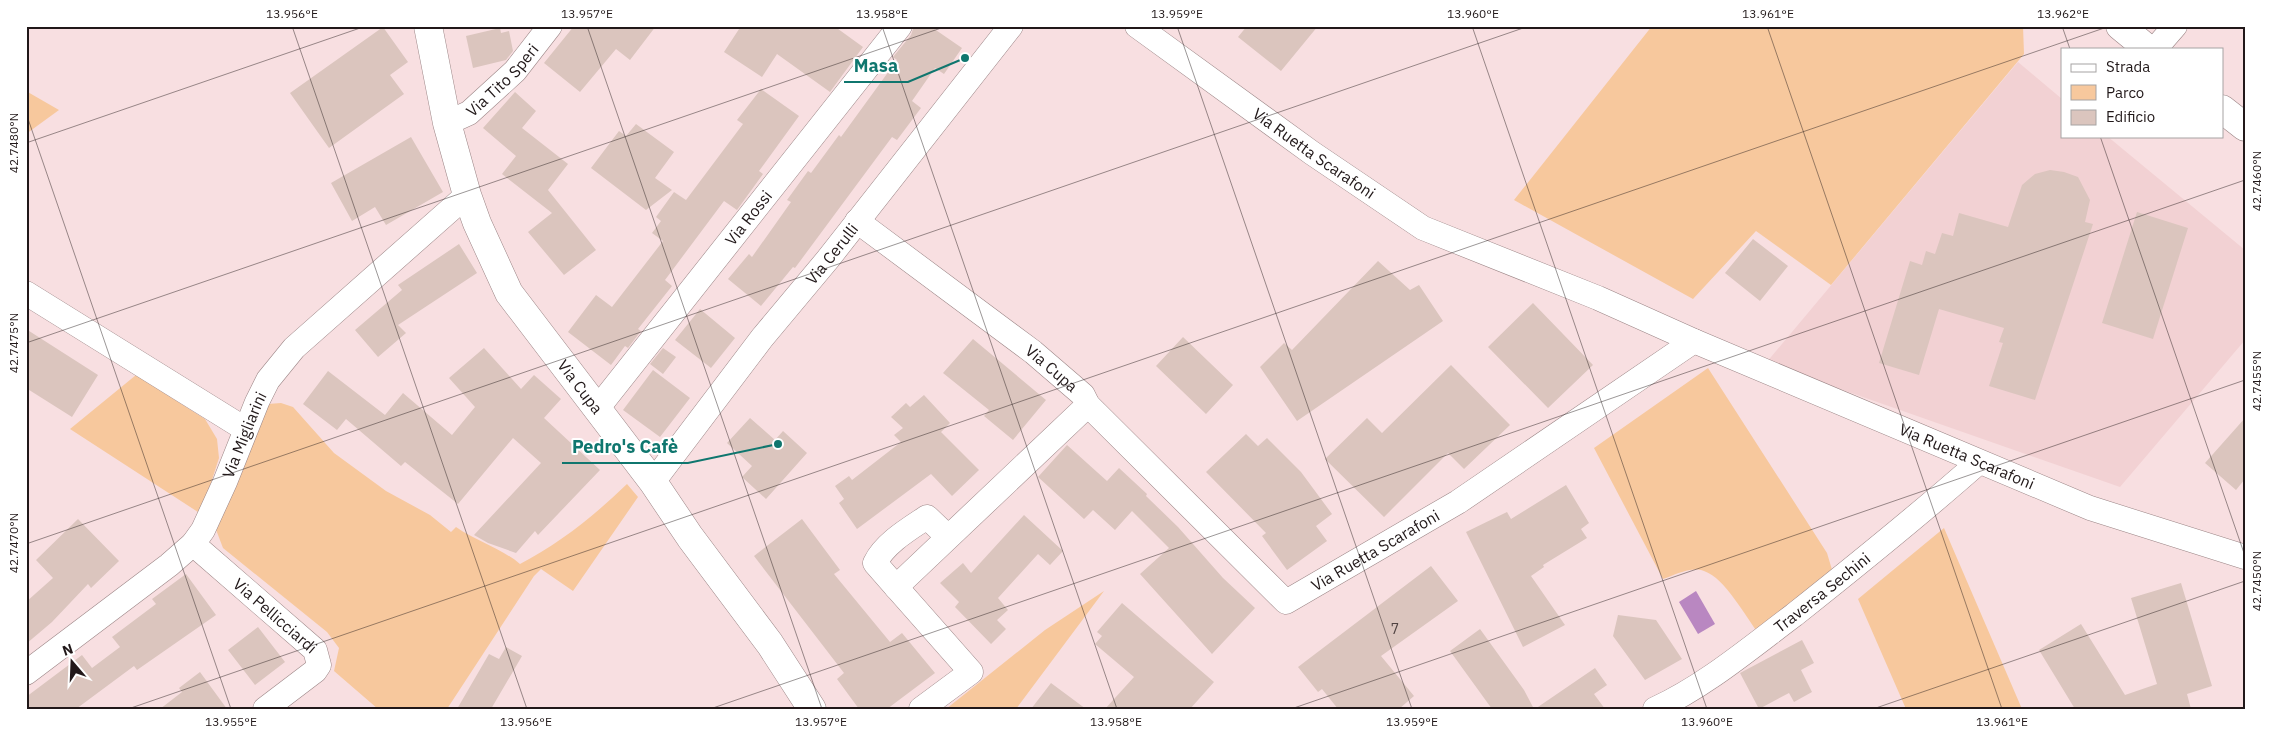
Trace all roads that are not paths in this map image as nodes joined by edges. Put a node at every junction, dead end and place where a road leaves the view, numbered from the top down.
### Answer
1 (428, 26) edge
2 (550, 26) edge
3 (900, 26) edge
4 (1011, 26) edge
5 (1137, 26) edge
6 (2120, 26) edge
7 (2175, 26) edge
8 (2147, 48) edge
9 (2156, 48) edge
10 (2224, 111) edge
11 (447, 123) junction
12 (2245, 127) edge
13 (467, 195) junction
14 (857, 221) junction
15 (26, 293) edge
16 (1694, 341) junction
17 (1088, 405) junction
18 (597, 409) junction
19 (245, 429) junction
20 (1979, 462) junction
21 (653, 482) junction
22 (948, 537) junction
23 (192, 544) junction
24 (2245, 557) edge
25 (896, 587) junction
26 (26, 673) edge
27 (266, 709) edge
28 (812, 709) edge
29 (921, 709) edge
30 (1655, 709) edge

1 - 11 street, Via Cupa
2 - 11 street, Via Tito Speri
3 - 18 street, Via Rossi
4 - 14 street, Via Cerulli
5 - 16 street, Via Ruetta Scarafoni
6 - 8 street
7 - 9 street
10 - 12 street
11 - 13 street, Via Cupa
13 - 18 street, Via Cupa
13 - 19 street, Via Migliarini
14 - 17 street, Via Cupa
14 - 21 street, Via Cerulli
15 - 19 street
16 - 17 street, Via Ruetta Scarafoni
16 - 20 street, Via Ruetta Scarafoni
17 - 22 street, Via Cupa
18 - 21 street, Via Cupa
19 - 23 street, Via Migliarini
20 - 24 street, Via Ruetta Scarafoni
20 - 30 street, Traversa Sechini
21 - 28 street, Via Cupa
22 - 25 street, Via Cupa
22 - 25 street
23 - 26 street, Via Migliarini
23 - 27 street, Via Pellicciardi
25 - 29 street

